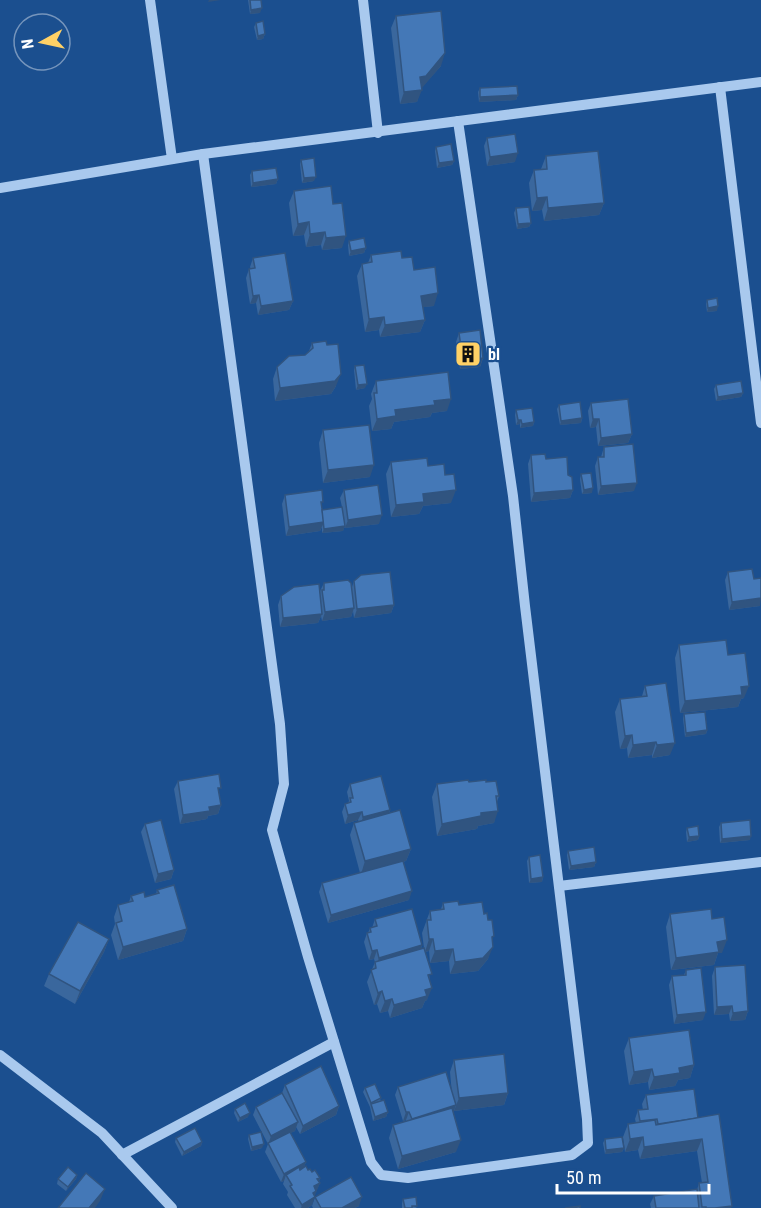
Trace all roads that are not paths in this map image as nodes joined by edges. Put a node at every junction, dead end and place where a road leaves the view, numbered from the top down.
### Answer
1 (150, 0) edge
2 (363, 0) edge
3 (761, 82) edge
4 (720, 87) junction
5 (458, 121) junction
6 (378, 133) junction
7 (203, 154) junction
8 (172, 159) junction
9 (0, 188) edge
10 (761, 423) edge
11 (761, 862) edge
12 (559, 886) junction
13 (334, 1042) junction
14 (0, 1055) edge
15 (122, 1155) junction
16 (172, 1208) edge

1 - 8 street
2 - 6 street
3 - 4 street
4 - 5 street
4 - 10 street
5 - 6 street
5 - 12 street
6 - 7 street
7 - 8 street
7 - 13 street
8 - 9 street
11 - 12 street
12 - 13 street
13 - 15 street
14 - 15 street
15 - 16 street

